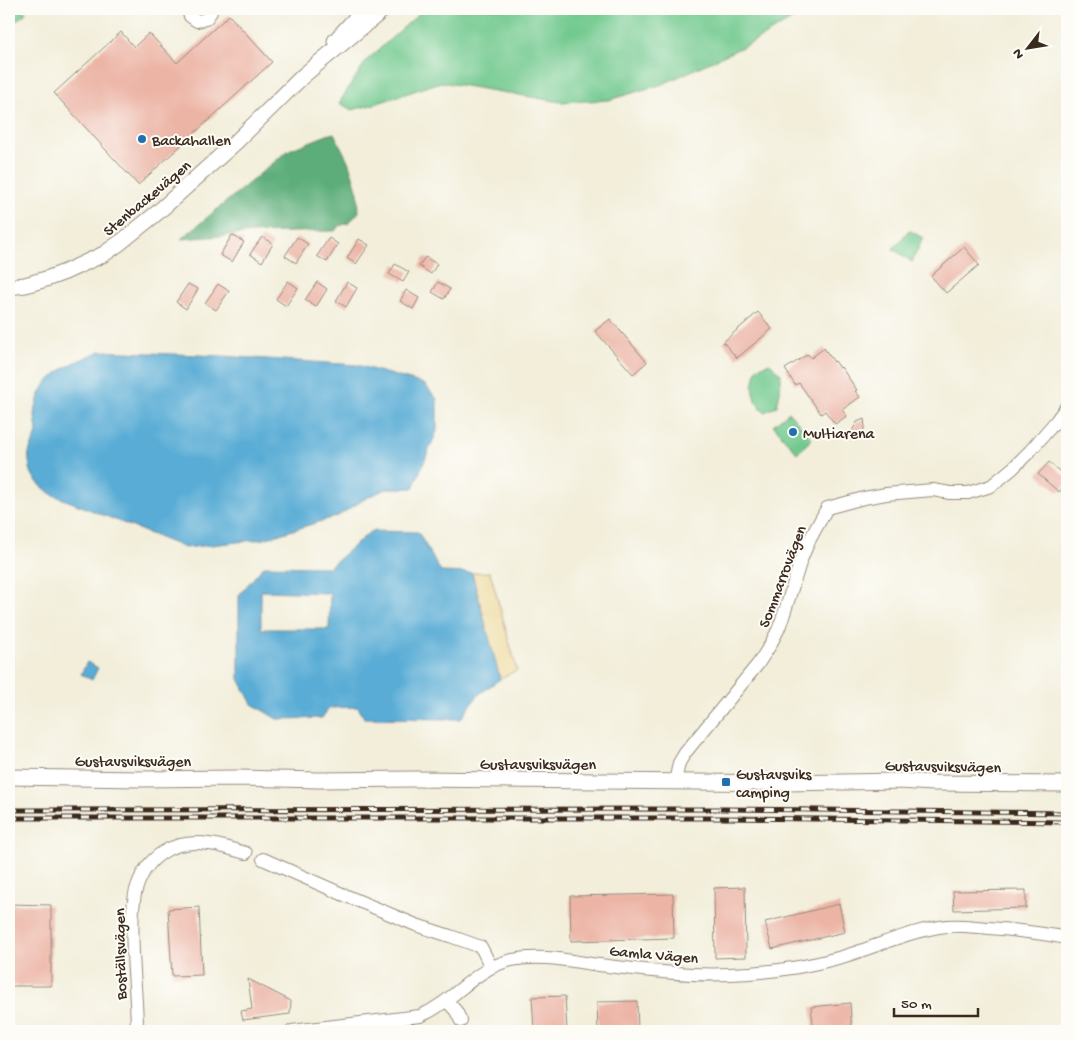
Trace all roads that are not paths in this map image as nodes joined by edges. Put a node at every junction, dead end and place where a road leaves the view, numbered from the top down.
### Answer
1 (187, 9) edge
2 (211, 9) edge
3 (364, 9) edge
4 (384, 9) edge
5 (304, 76) junction
6 (9, 287) edge
7 (1067, 406) edge
8 (9, 777) edge
9 (675, 782) junction
10 (1067, 784) edge
11 (246, 853) dead end
12 (263, 859) dead end
13 (1067, 938) edge
14 (491, 967) junction
15 (447, 1001) junction
16 (460, 1021) dead end
17 (137, 1031) edge
18 (292, 1031) edge

1 - 2 street
3 - 5 street, Stenbackevägen
4 - 5 street, Stenbackevägen
5 - 6 street, Stenbackevägen
7 - 9 street, Sommarrovägen
8 - 9 street, Gustavsviksvägen
9 - 10 street, Gustavsviksvägen
11 - 17 street, Boställsvägen
12 - 14 street
13 - 14 street, Gamla Vägen
14 - 15 street, Gamla Vägen
15 - 16 street
15 - 18 street, Gamla Vägen

